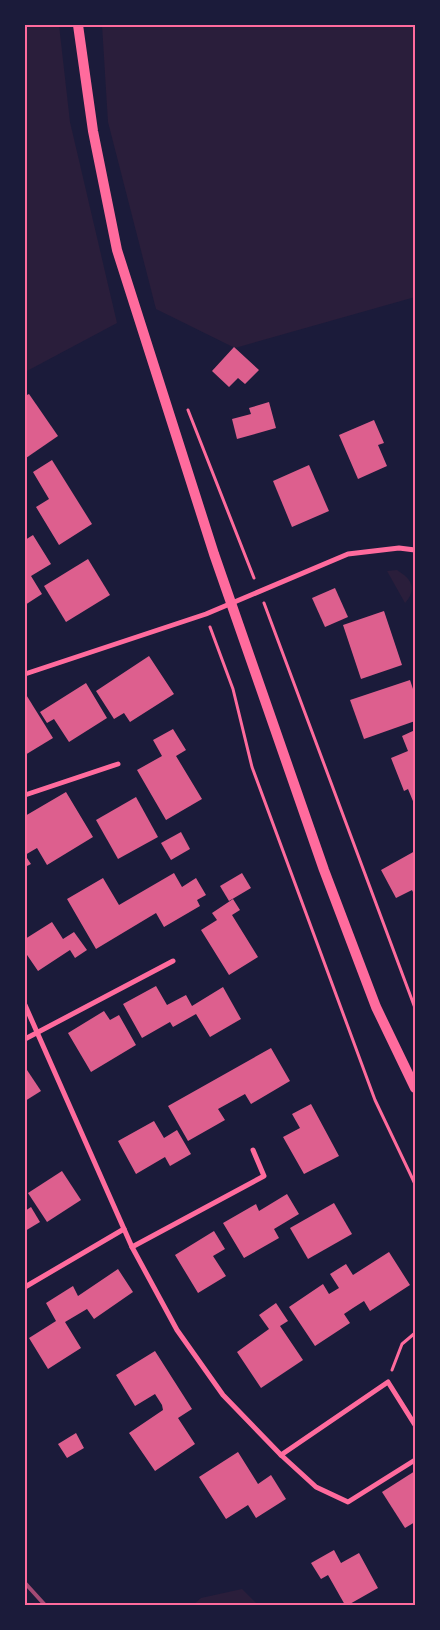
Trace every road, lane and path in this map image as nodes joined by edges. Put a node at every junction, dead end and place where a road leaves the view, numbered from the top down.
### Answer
1 (78, 25) edge
2 (187, 408) dead end
3 (415, 550) edge
4 (260, 592) junction
5 (232, 603) junction
6 (206, 614) junction
7 (25, 674) edge
8 (118, 764) dead end
9 (25, 795) edge
10 (173, 961) dead end
11 (25, 1005) edge
12 (415, 1008) edge
13 (36, 1032) junction
14 (25, 1039) edge
15 (415, 1088) edge
16 (253, 1150) dead end
17 (415, 1184) edge
18 (124, 1230) junction
19 (132, 1247) junction
20 (25, 1287) edge
21 (415, 1334) edge
22 (388, 1382) junction
23 (415, 1425) edge
24 (281, 1455) junction
25 (415, 1460) edge

1 - 5 main road
2 - 4 path
3 - 4 street
4 - 5 street
4 - 12 path
5 - 6 street
5 - 15 main road
6 - 7 street
6 - 17 path
8 - 9 street
10 - 13 street
11 - 13 street
13 - 14 street
13 - 18 street
16 - 19 street
18 - 19 street
18 - 20 street
19 - 24 street
21 - 22 path
22 - 23 street
22 - 24 street
24 - 25 street

